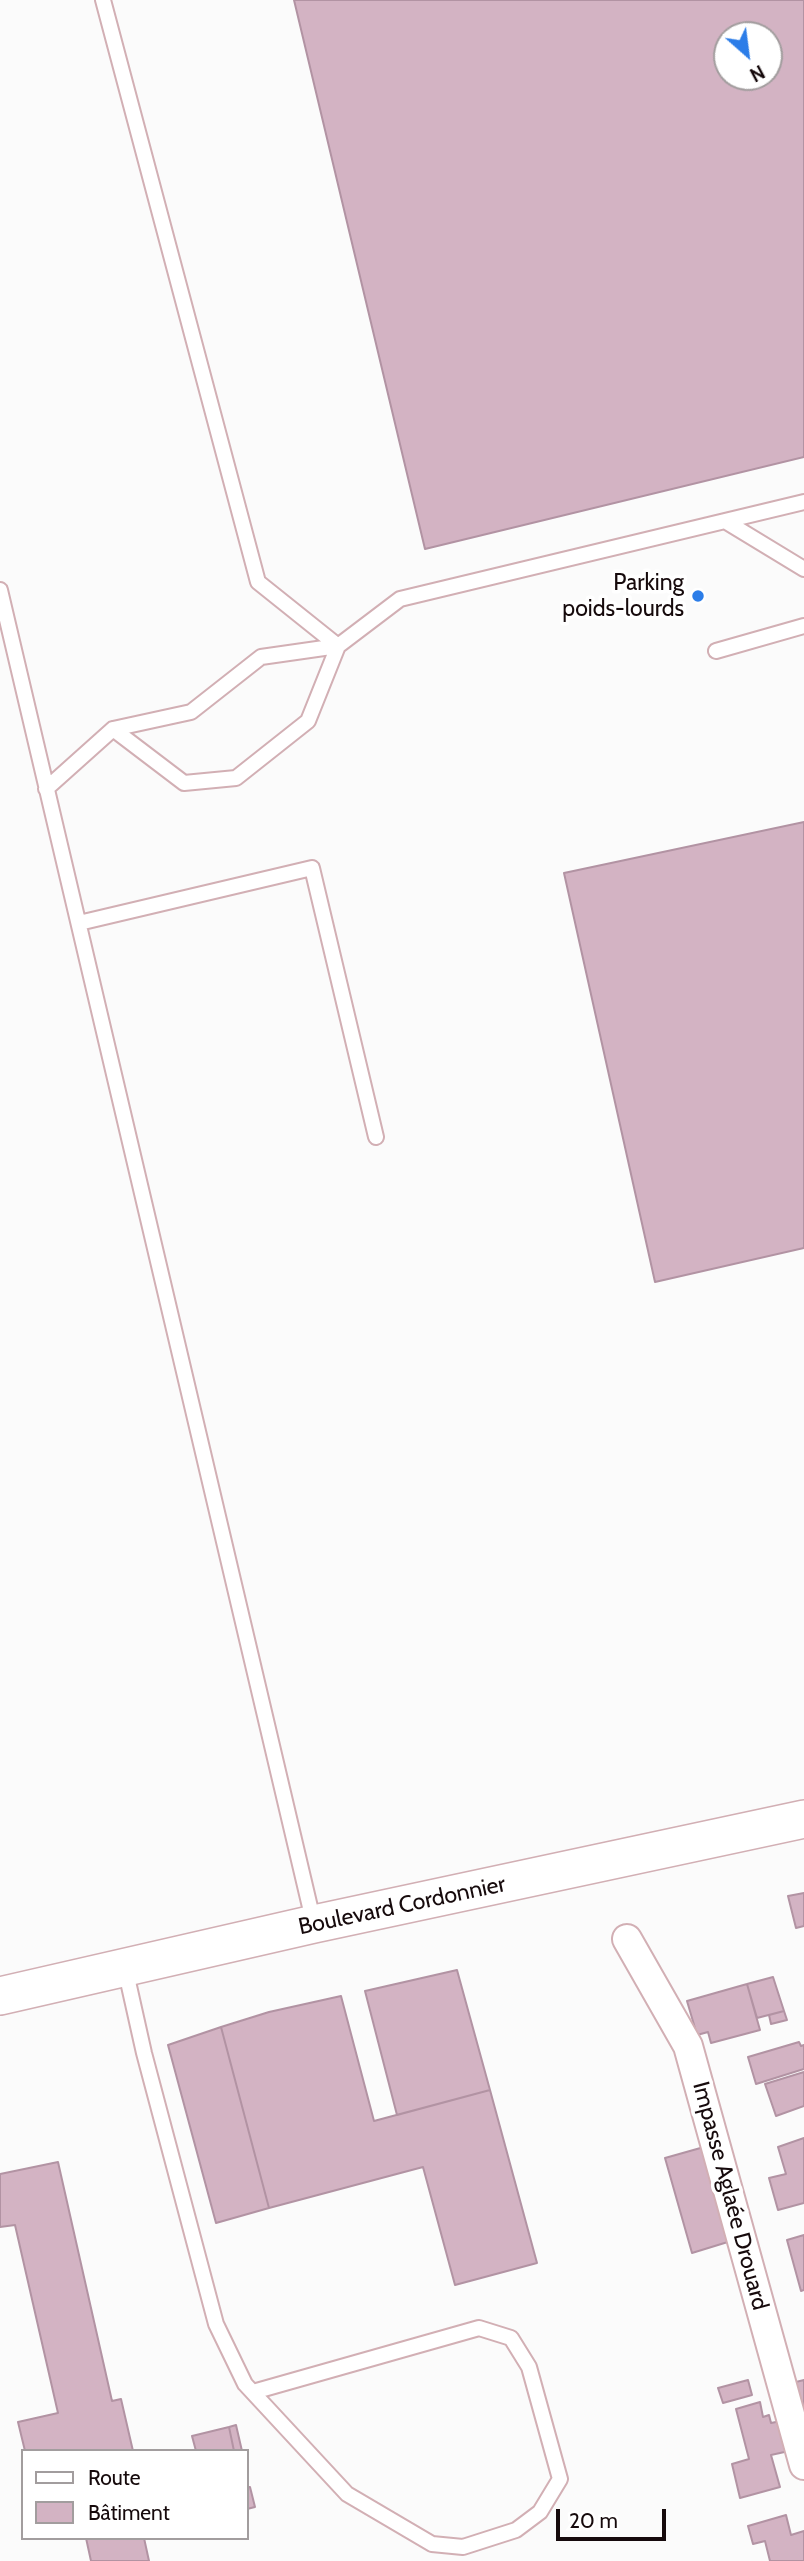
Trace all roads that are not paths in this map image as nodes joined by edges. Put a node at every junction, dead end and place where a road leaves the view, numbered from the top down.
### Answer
1 (103, 0) edge
2 (804, 502) edge
3 (725, 521) junction
4 (804, 569) edge
5 (0, 590) edge
6 (804, 626) edge
7 (338, 646) junction
8 (716, 651) dead end
9 (113, 729) junction
10 (46, 789) junction
11 (79, 923) junction
12 (376, 1137) dead end
13 (804, 1819) edge
14 (314, 1924) junction
15 (627, 1939) dead end
16 (125, 1967) junction
17 (0, 1996) edge
18 (253, 2392) junction
19 (804, 2465) edge

1 - 7 lane
2 - 3 lane
3 - 4 lane
3 - 7 lane
5 - 10 lane
6 - 8 lane
7 - 9 lane
7 - 9 lane
9 - 10 lane
10 - 11 lane
11 - 12 lane
11 - 14 lane
13 - 14 street, Boulevard Cordonnier
14 - 16 street, Boulevard Cordonnier
15 - 19 street, Impasse Aglaée Drouard
16 - 17 street, Boulevard Cordonnier
16 - 18 lane
18 - 18 lane

